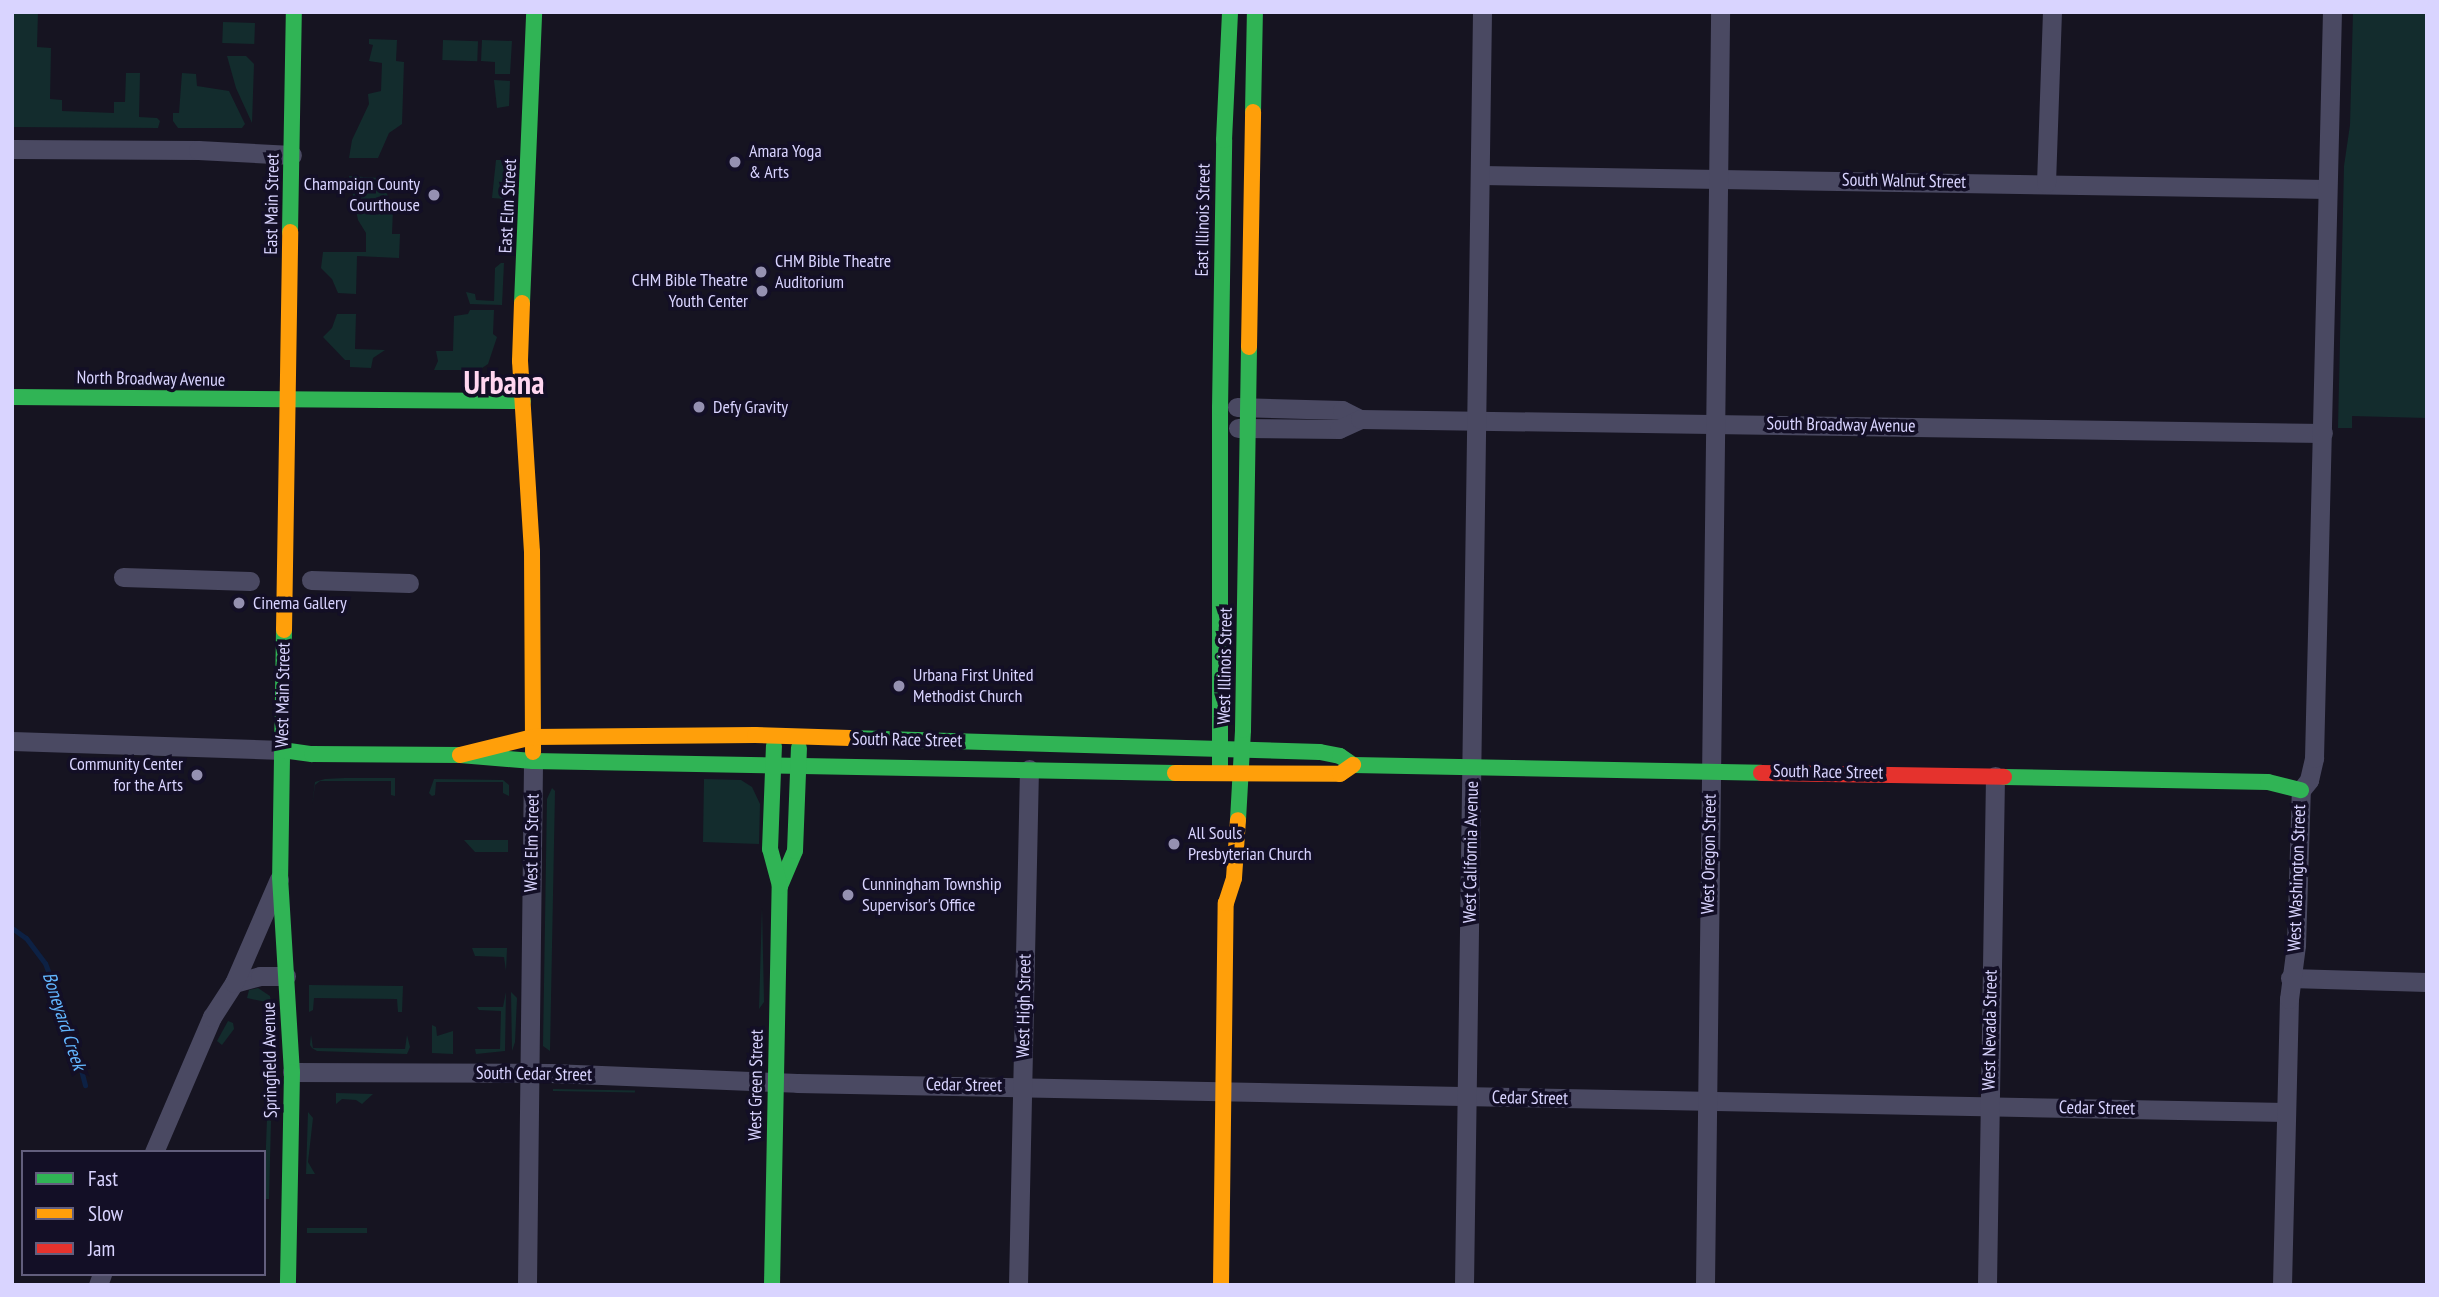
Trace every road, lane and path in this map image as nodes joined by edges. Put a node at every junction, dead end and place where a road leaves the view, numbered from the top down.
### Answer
1 (294, 12) edge
2 (534, 12) edge
3 (1230, 12) edge
4 (1255, 12) edge
5 (1482, 12) edge
6 (1720, 12) edge
7 (2052, 12) edge
8 (2332, 12) edge
9 (12, 149) edge
10 (292, 155) junction
11 (1481, 174) junction
12 (1718, 180) junction
13 (2046, 183) junction
14 (2327, 189) junction
15 (12, 397) edge
16 (289, 397) junction
17 (523, 401) junction
18 (1248, 407) junction
19 (1220, 408) junction
20 (1360, 419) junction
21 (1479, 420) junction
22 (1717, 423) junction
23 (1220, 428) junction
24 (1248, 428) junction
25 (2323, 433) junction
26 (123, 577) dead end
27 (311, 580) dead end
28 (250, 581) dead end
29 (409, 583) dead end
30 (775, 736) junction
31 (533, 737) junction
32 (799, 737) junction
33 (12, 741) edge
34 (1219, 748) junction
35 (1242, 749) junction
36 (282, 750) junction
37 (460, 755) junction
38 (533, 761) junction
39 (773, 763) junction
40 (799, 764) junction
41 (1353, 765) junction
42 (1473, 765) junction
43 (1029, 769) junction
44 (1711, 770) junction
45 (1220, 772) junction
46 (1240, 772) junction
47 (1995, 776) junction
48 (2301, 790) junction
49 (1220, 793) dead end
50 (1219, 849) dead end
51 (280, 877) junction
52 (780, 886) junction
53 (1226, 903) junction
54 (286, 976) junction
55 (2290, 978) junction
56 (2427, 982) edge
57 (234, 983) junction
58 (292, 1072) junction
59 (529, 1073) junction
60 (775, 1081) junction
61 (1021, 1086) junction
62 (1225, 1090) junction
63 (1466, 1096) junction
64 (1706, 1100) junction
65 (1989, 1106) junction
66 (2286, 1112) junction
67 (156, 1150) edge
68 (288, 1285) edge
69 (527, 1285) edge
70 (772, 1285) edge
71 (1018, 1285) edge
72 (1221, 1285) edge
73 (1464, 1285) edge
74 (1705, 1285) edge
75 (1987, 1285) edge
76 (2282, 1285) edge

1 - 10 street, East Main Street
2 - 17 street, East Elm Street
3 - 19 street, East Illinois Street
4 - 18 street
5 - 11 street, West California Avenue
6 - 12 street, West Oregon Street
7 - 13 street
8 - 14 street, West Washington Street
9 - 10 street
10 - 16 street, East Main Street
11 - 12 street, South Walnut Street
11 - 21 street, West California Avenue
12 - 13 street, South Walnut Street
12 - 22 street, West Oregon Street
13 - 14 street, South Walnut Street
14 - 25 street, West Washington Street
15 - 16 street, North Broadway Avenue
16 - 17 street
16 - 36 street, West Main Street
17 - 31 street, West Elm Street
18 - 19 street, South Broadway Avenue
18 - 20 street, South Broadway Avenue
18 - 24 street
19 - 23 street, East Illinois Street
20 - 21 street, South Broadway Avenue
20 - 24 street, South Broadway Avenue
21 - 22 street, South Broadway Avenue
21 - 42 street, West California Avenue
22 - 25 street, South Broadway Avenue
22 - 44 street, West Oregon Street
23 - 24 street, South Broadway Avenue
23 - 34 street, West Illinois Street
24 - 35 street, West Illinois Street
25 - 48 street, West Washington Street
26 - 28 street
27 - 29 street
30 - 31 street, South Race Street
30 - 32 street, South Race Street
30 - 39 street, West Green Street
31 - 37 street, South Race Street
31 - 38 street, West Elm Street
32 - 34 street, South Race Street
32 - 40 street, West Green Street
33 - 36 street, South Race Street
34 - 35 street, South Race Street
34 - 45 street, West Illinois Street
35 - 41 street, South Race Street
35 - 46 street, West Illinois Street
36 - 37 street, South Race Street
36 - 51 street, West Main Street
37 - 38 street, South Race Street
38 - 39 street, South Race Street
38 - 59 street, West Elm Street
39 - 40 street, South Race Street
39 - 52 street, West Green Street
40 - 43 street, South Race Street
40 - 52 street, West Green Street
41 - 42 street, South Race Street
41 - 46 street, South Race Street
42 - 44 street, South Race Street
42 - 63 street, West California Avenue
43 - 45 street, South Race Street
43 - 61 street, West High Street
44 - 47 street, South Race Street
44 - 64 street, West Oregon Street
45 - 46 street, South Race Street
45 - 49 street, West Illinois Street
46 - 53 street, West Illinois Street
47 - 48 street, South Race Street
47 - 65 street, West Nevada Street
48 - 55 street, West Washington Street
50 - 53 street, West Illinois Street
51 - 54 street, Springfield Avenue
51 - 57 street, West Main Street
52 - 60 street, West Green Street
53 - 62 street, West Illinois Street
54 - 57 street
54 - 58 street, Springfield Avenue
55 - 56 street
55 - 66 street, West Washington Street
57 - 67 street, West Main Street
58 - 59 street, South Cedar Street
58 - 68 street, Springfield Avenue
59 - 60 street, South Cedar Street
59 - 69 street, West Elm Street
60 - 61 street, Cedar Street
60 - 70 street, West Green Street
61 - 62 street, Cedar Street
61 - 71 street, West High Street
62 - 63 street, Cedar Street
62 - 72 street, West Illinois Street
63 - 64 street, Cedar Street
63 - 73 street, West California Avenue
64 - 65 street, Cedar Street
64 - 74 street, West Oregon Street
65 - 66 street, Cedar Street
65 - 75 street, West Nevada Street
66 - 76 street, West Washington Street

